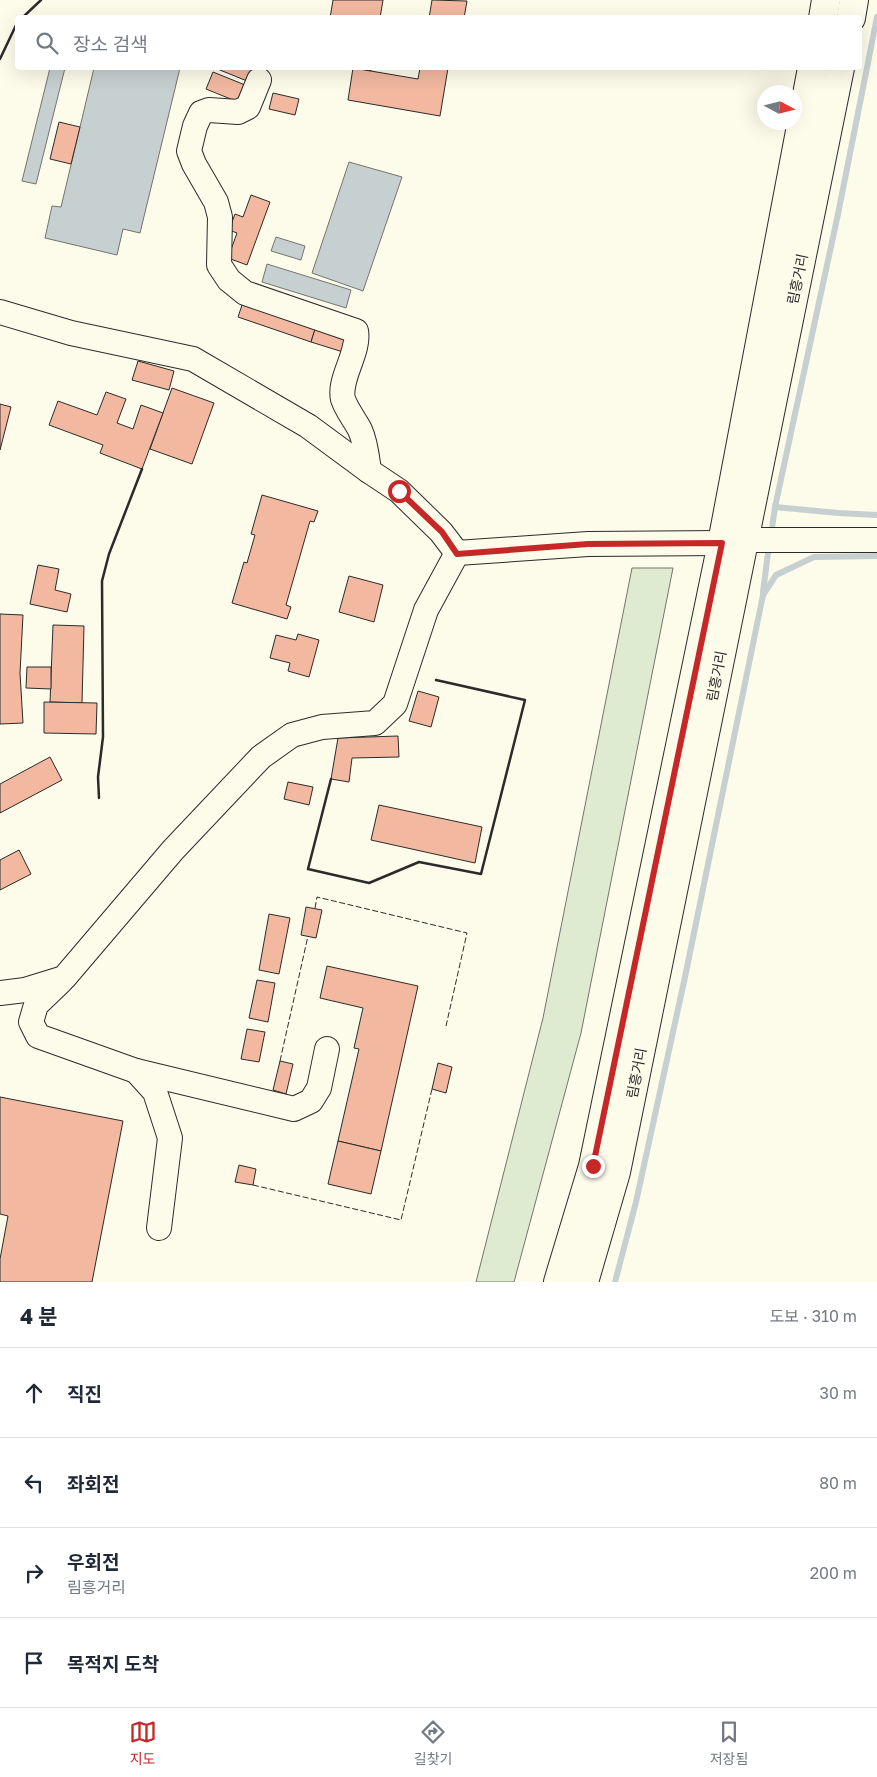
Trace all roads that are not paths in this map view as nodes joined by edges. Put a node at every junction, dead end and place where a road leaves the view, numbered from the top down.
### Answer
1 (826, 0) edge
2 (854, 0) edge
3 (824, 15) edge
4 (852, 15) edge
5 (812, 70) edge
6 (840, 70) edge
7 (259, 80) dead end
8 (0, 312) edge
9 (369, 471) junction
10 (877, 540) edge
11 (733, 542) junction
12 (457, 554) junction
13 (64, 978) junction
14 (0, 993) edge
15 (327, 1049) dead end
16 (136, 1070) junction
17 (159, 1228) dead end
18 (558, 1282) edge
19 (584, 1282) edge

1 - 3 main road
2 - 4 main road
5 - 11 main road, 림흥거리
6 - 11 main road, 림흥거리
7 - 9 street
8 - 9 street
9 - 12 street
10 - 11 street
11 - 12 street
11 - 18 main road, 림흥거리
11 - 19 main road, 림흥거리
12 - 13 street
13 - 14 street
13 - 16 street
15 - 16 street
16 - 17 street

